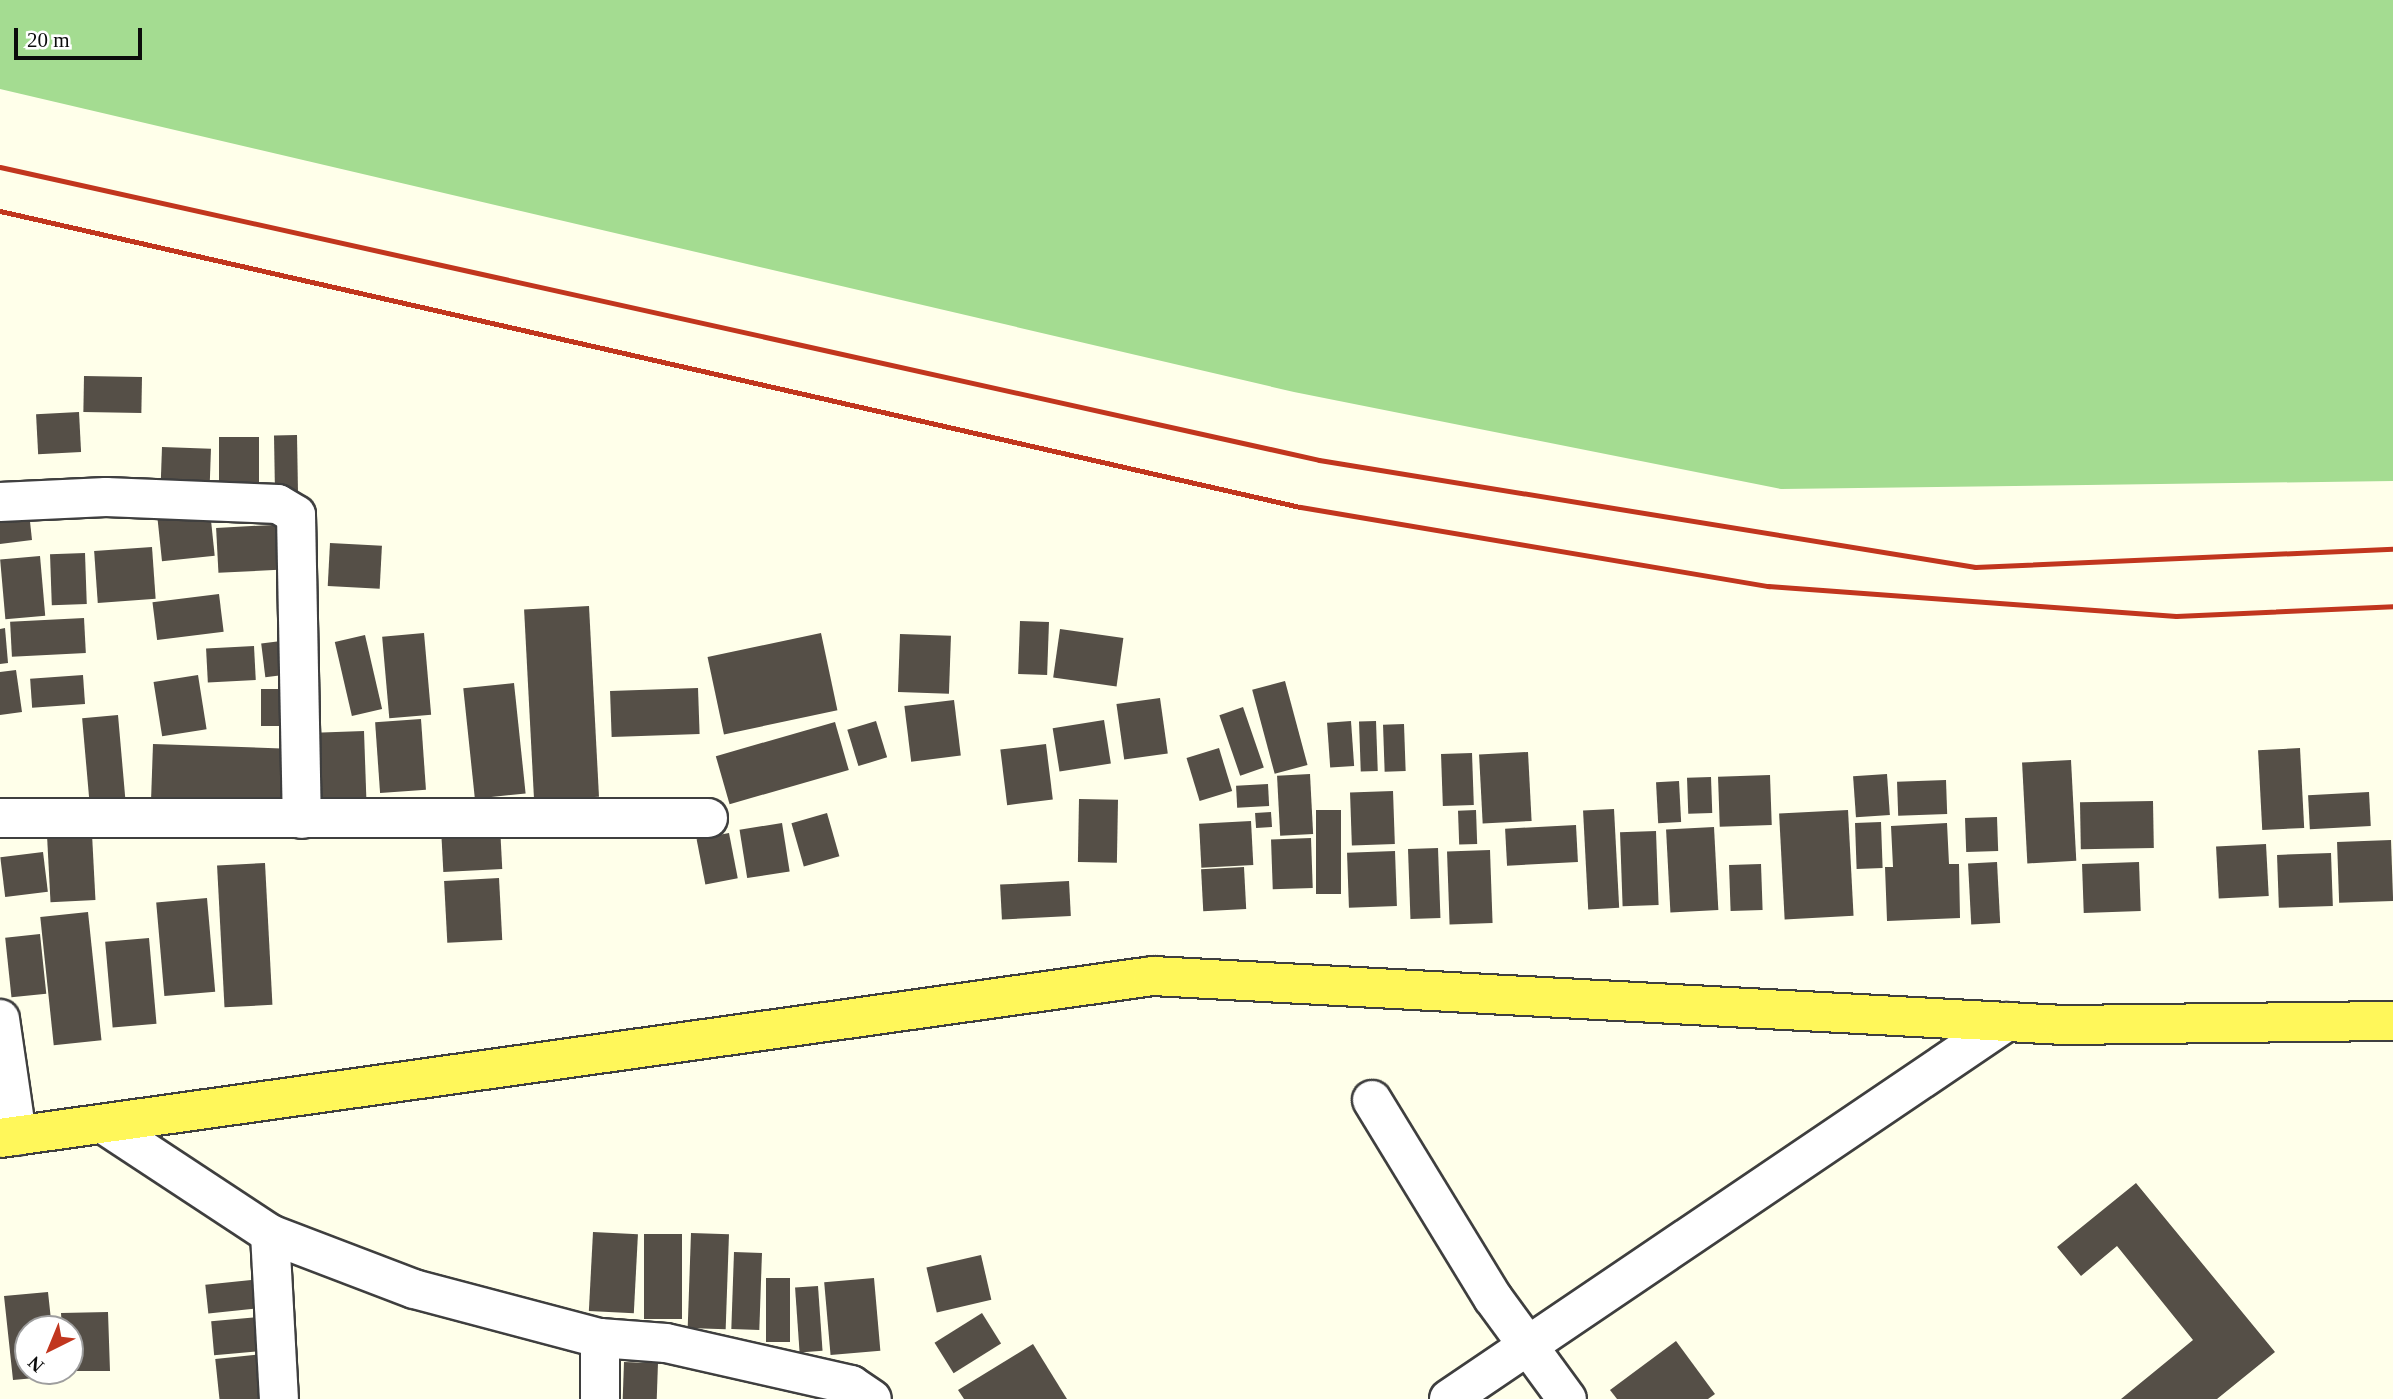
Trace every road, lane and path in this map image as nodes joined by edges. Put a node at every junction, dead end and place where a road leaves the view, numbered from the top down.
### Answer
1 (0, 502) edge
2 (0, 818) edge
3 (708, 818) dead end
4 (302, 819) junction
5 (0, 1019) edge
6 (2393, 1021) edge
7 (2006, 1022) junction
8 (1372, 1100) dead end
9 (108, 1127) junction
10 (9, 1137) edge
11 (270, 1234) junction
12 (600, 1338) junction
13 (1527, 1344) junction
14 (279, 1399) edge
15 (600, 1399) edge
16 (872, 1399) edge
17 (1449, 1399) edge
18 (1567, 1399) edge

1 - 4 street
2 - 4 street
3 - 4 street
5 - 10 street
6 - 7 main road
7 - 9 main road
7 - 13 street
8 - 13 street
9 - 10 main road
9 - 11 street
11 - 12 street
11 - 14 street
12 - 15 street
12 - 16 street
13 - 17 street
13 - 18 street

